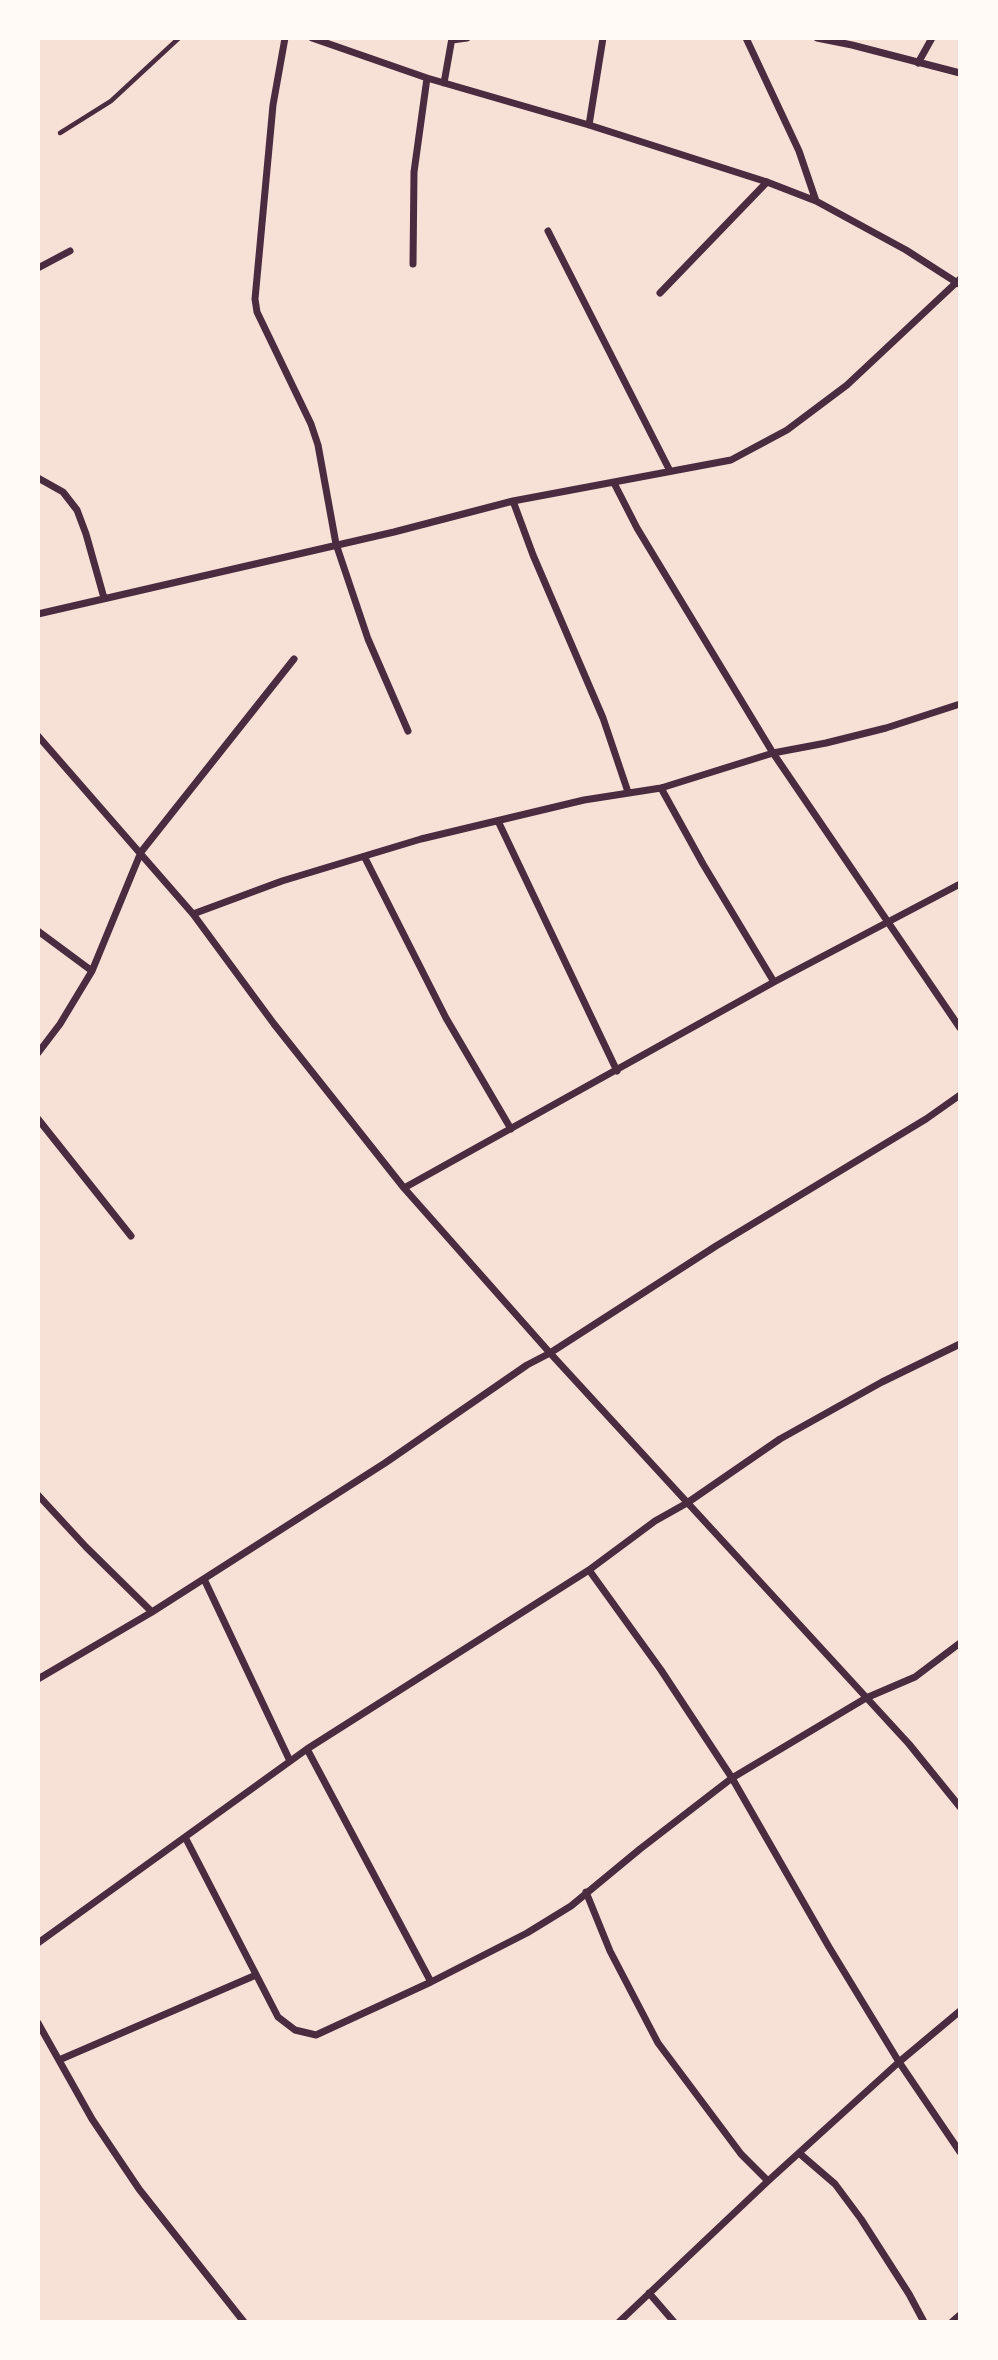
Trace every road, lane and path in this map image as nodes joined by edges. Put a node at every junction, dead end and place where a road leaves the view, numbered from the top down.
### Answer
1 (179, 38) edge
2 (285, 38) edge
3 (312, 38) edge
4 (467, 38) edge
5 (603, 38) edge
6 (746, 38) edge
7 (817, 38) edge
8 (932, 38) edge
9 (452, 39) edge
10 (918, 63) junction
11 (960, 73) edge
12 (427, 78) junction
13 (444, 83) junction
14 (589, 125) junction
15 (60, 133) dead end
16 (767, 183) junction
17 (816, 201) junction
18 (548, 231) dead end
19 (70, 251) dead end
20 (413, 264) dead end
21 (38, 268) edge
22 (959, 282) edge
23 (660, 293) dead end
24 (670, 471) junction
25 (38, 478) edge
26 (614, 483) junction
27 (513, 500) junction
28 (337, 544) junction
29 (104, 598) junction
30 (38, 614) edge
31 (294, 659) dead end
32 (960, 704) edge
33 (408, 731) dead end
34 (38, 736) edge
35 (773, 753) junction
36 (661, 788) junction
37 (628, 792) junction
38 (498, 821) junction
39 (141, 852) junction
40 (365, 858) junction
41 (960, 884) edge
42 (193, 914) junction
43 (888, 920) junction
44 (38, 931) edge
45 (92, 971) junction
46 (774, 982) junction
47 (960, 1028) edge
48 (38, 1053) edge
49 (617, 1071) junction
50 (960, 1095) edge
51 (38, 1119) edge
52 (511, 1129) junction
53 (404, 1188) junction
54 (131, 1236) dead end
55 (960, 1344) edge
56 (550, 1353) junction
57 (38, 1494) edge
58 (687, 1503) junction
59 (589, 1570) junction
60 (204, 1579) junction
61 (152, 1612) junction
62 (960, 1643) edge
63 (38, 1679) edge
64 (866, 1698) junction
65 (307, 1749) junction
66 (290, 1761) junction
67 (732, 1777) junction
68 (960, 1807) edge
69 (185, 1837) junction
70 (586, 1892) junction
71 (38, 1943) edge
72 (256, 1975) junction
73 (431, 1982) junction
74 (960, 2011) edge
75 (38, 2023) edge
76 (59, 2060) junction
77 (899, 2062) junction
78 (960, 2152) edge
79 (799, 2153) junction
80 (768, 2181) junction
81 (649, 2293) junction
82 (960, 2315) edge
83 (244, 2322) edge
84 (619, 2322) edge
85 (674, 2322) edge
86 (924, 2322) edge
87 (952, 2322) edge

1 - 15 lane
2 - 28 street
3 - 12 street
4 - 9 street
5 - 14 street
6 - 17 street
7 - 10 street
8 - 10 street
9 - 13 street
10 - 11 street
12 - 13 street
12 - 20 street
13 - 14 street
14 - 16 street
16 - 17 street
16 - 23 street
17 - 22 street
18 - 24 street
19 - 21 street
22 - 24 street
24 - 26 street
25 - 29 street
26 - 27 street
26 - 35 street
27 - 28 street
27 - 37 street
28 - 29 street
28 - 33 street
29 - 30 street
31 - 39 street
32 - 35 street
34 - 39 street
35 - 36 street
35 - 43 street
36 - 37 street
36 - 46 street
37 - 38 street
38 - 40 street
38 - 49 street
39 - 42 street
39 - 45 street
40 - 42 street
40 - 52 street
41 - 43 street
42 - 53 street
43 - 46 street
43 - 47 street
44 - 45 street
45 - 48 street
46 - 49 street
49 - 52 street
50 - 56 street
51 - 54 street
52 - 53 street
53 - 56 street
55 - 58 street
56 - 58 street
56 - 60 street
57 - 61 street
58 - 59 street
58 - 64 street
59 - 65 street
59 - 67 street
60 - 61 street
60 - 66 street
61 - 63 street
62 - 64 street
64 - 67 street
64 - 68 street
65 - 66 street
65 - 73 street
66 - 69 street
67 - 70 street
67 - 77 street
69 - 71 street
69 - 72 street
70 - 73 street
70 - 80 street
72 - 73 street
72 - 76 street
74 - 77 street
75 - 76 street
76 - 83 street
77 - 78 street
77 - 79 street
79 - 80 street
79 - 86 street
80 - 81 street
81 - 84 street
81 - 85 street
82 - 87 street

